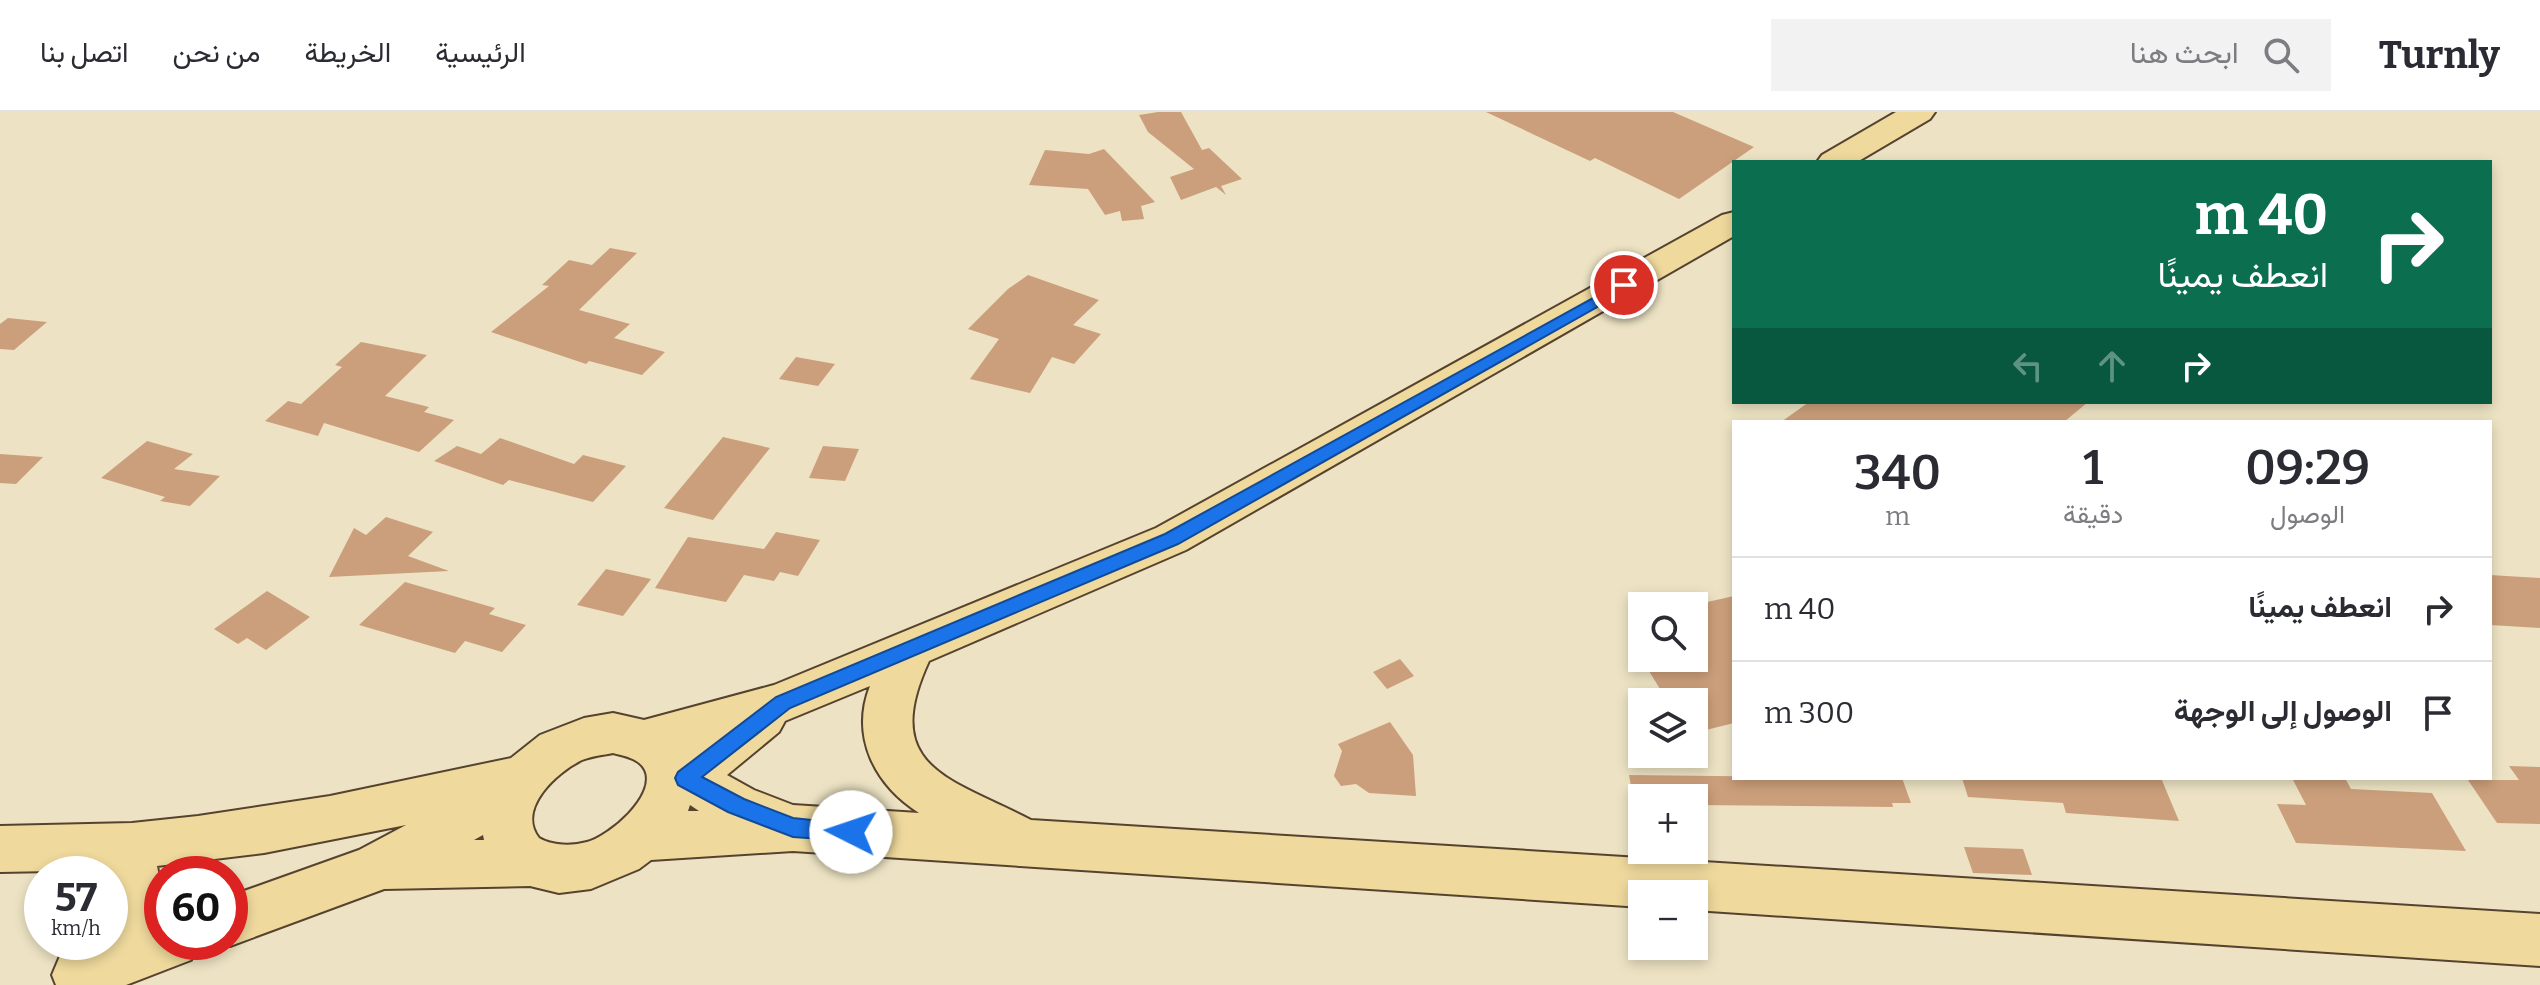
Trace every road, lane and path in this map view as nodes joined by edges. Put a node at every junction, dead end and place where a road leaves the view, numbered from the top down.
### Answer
1 (1919, 112) edge
2 (1837, 160) edge
3 (1732, 223) edge
4 (912, 646) junction
5 (669, 769) junction
6 (519, 784) junction
7 (793, 828) junction
8 (644, 837) junction
9 (1024, 843) junction
10 (121, 848) junction
11 (0, 849) edge
12 (530, 862) junction
13 (376, 868) junction
14 (248, 914) edge
15 (2540, 940) edge
16 (144, 952) edge
17 (66, 980) edge

1 - 2 main road
3 - 4 main road
4 - 5 main road
4 - 9 main road
5 - 6 main road
5 - 7 main road
5 - 8 main road
6 - 10 main road
6 - 12 main road
6 - 13 main road
7 - 8 main road
7 - 9 main road
8 - 12 main road
9 - 15 main road
10 - 11 main road
10 - 17 main road
12 - 13 main road
13 - 14 main road
16 - 17 main road

